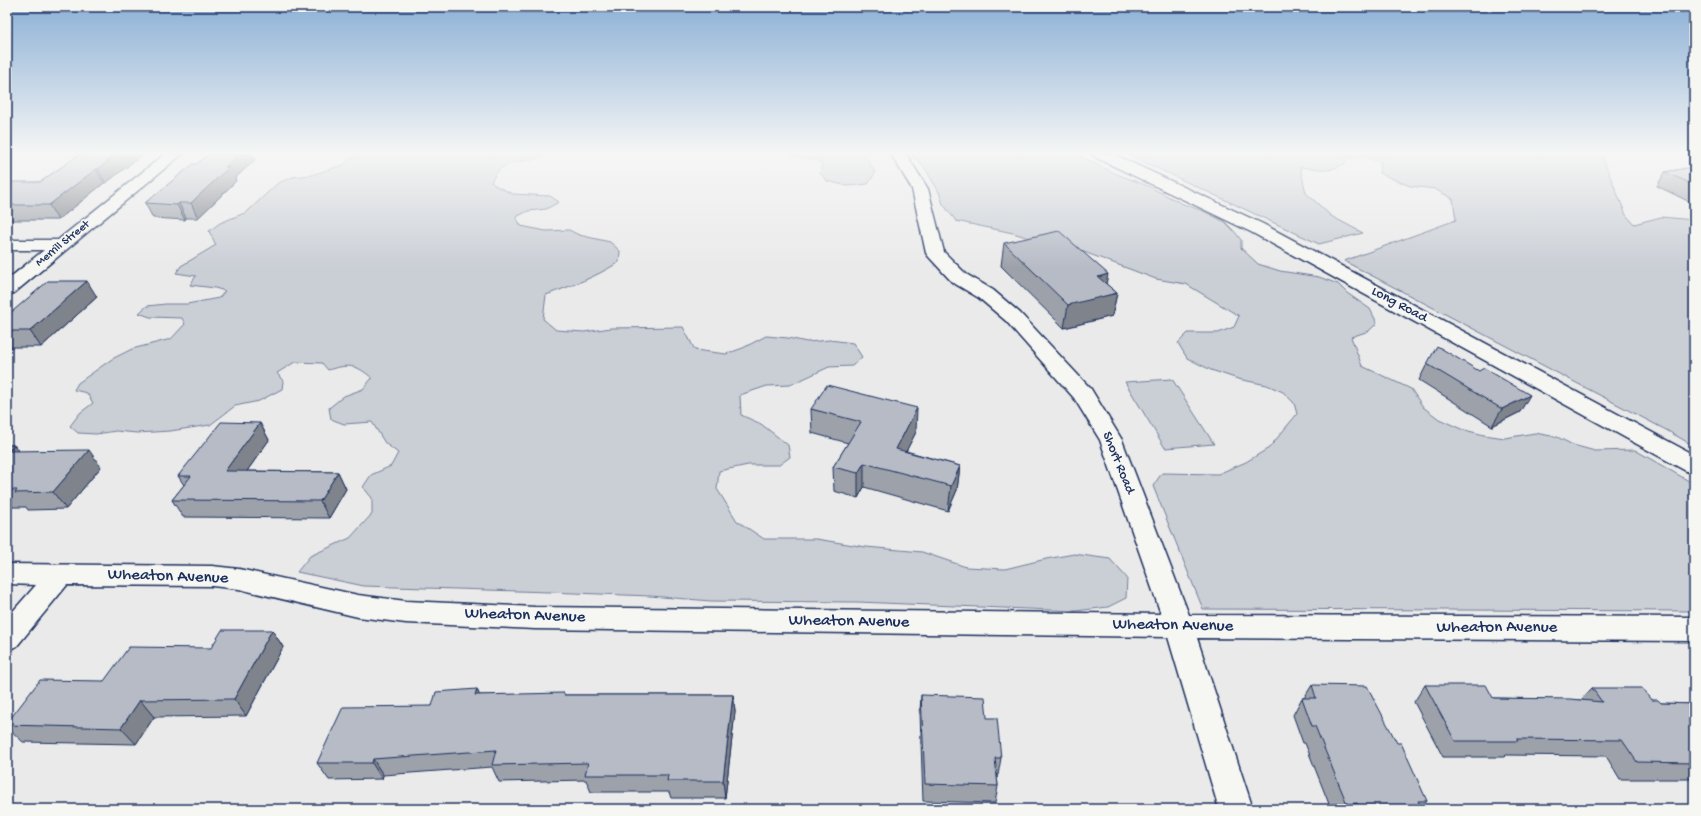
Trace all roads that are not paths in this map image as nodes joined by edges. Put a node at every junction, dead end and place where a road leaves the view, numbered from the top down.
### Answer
1 (128, 192) edge
2 (921, 192) edge
3 (1181, 192) edge
4 (7, 245) edge
5 (63, 245) junction
6 (7, 289) edge
7 (1694, 465) edge
8 (7, 574) edge
9 (61, 574) junction
10 (1179, 626) junction
11 (1694, 629) edge
12 (7, 638) edge
13 (1236, 809) edge

1 - 5 street, Merrill Street
2 - 10 street, Short Road
3 - 7 street, Long Road
4 - 5 street
5 - 6 street, Merrill Street
8 - 9 street, Wheaton Avenue
9 - 10 street, Wheaton Avenue
9 - 12 street
10 - 11 street, Wheaton Avenue
10 - 13 street, Short Road

